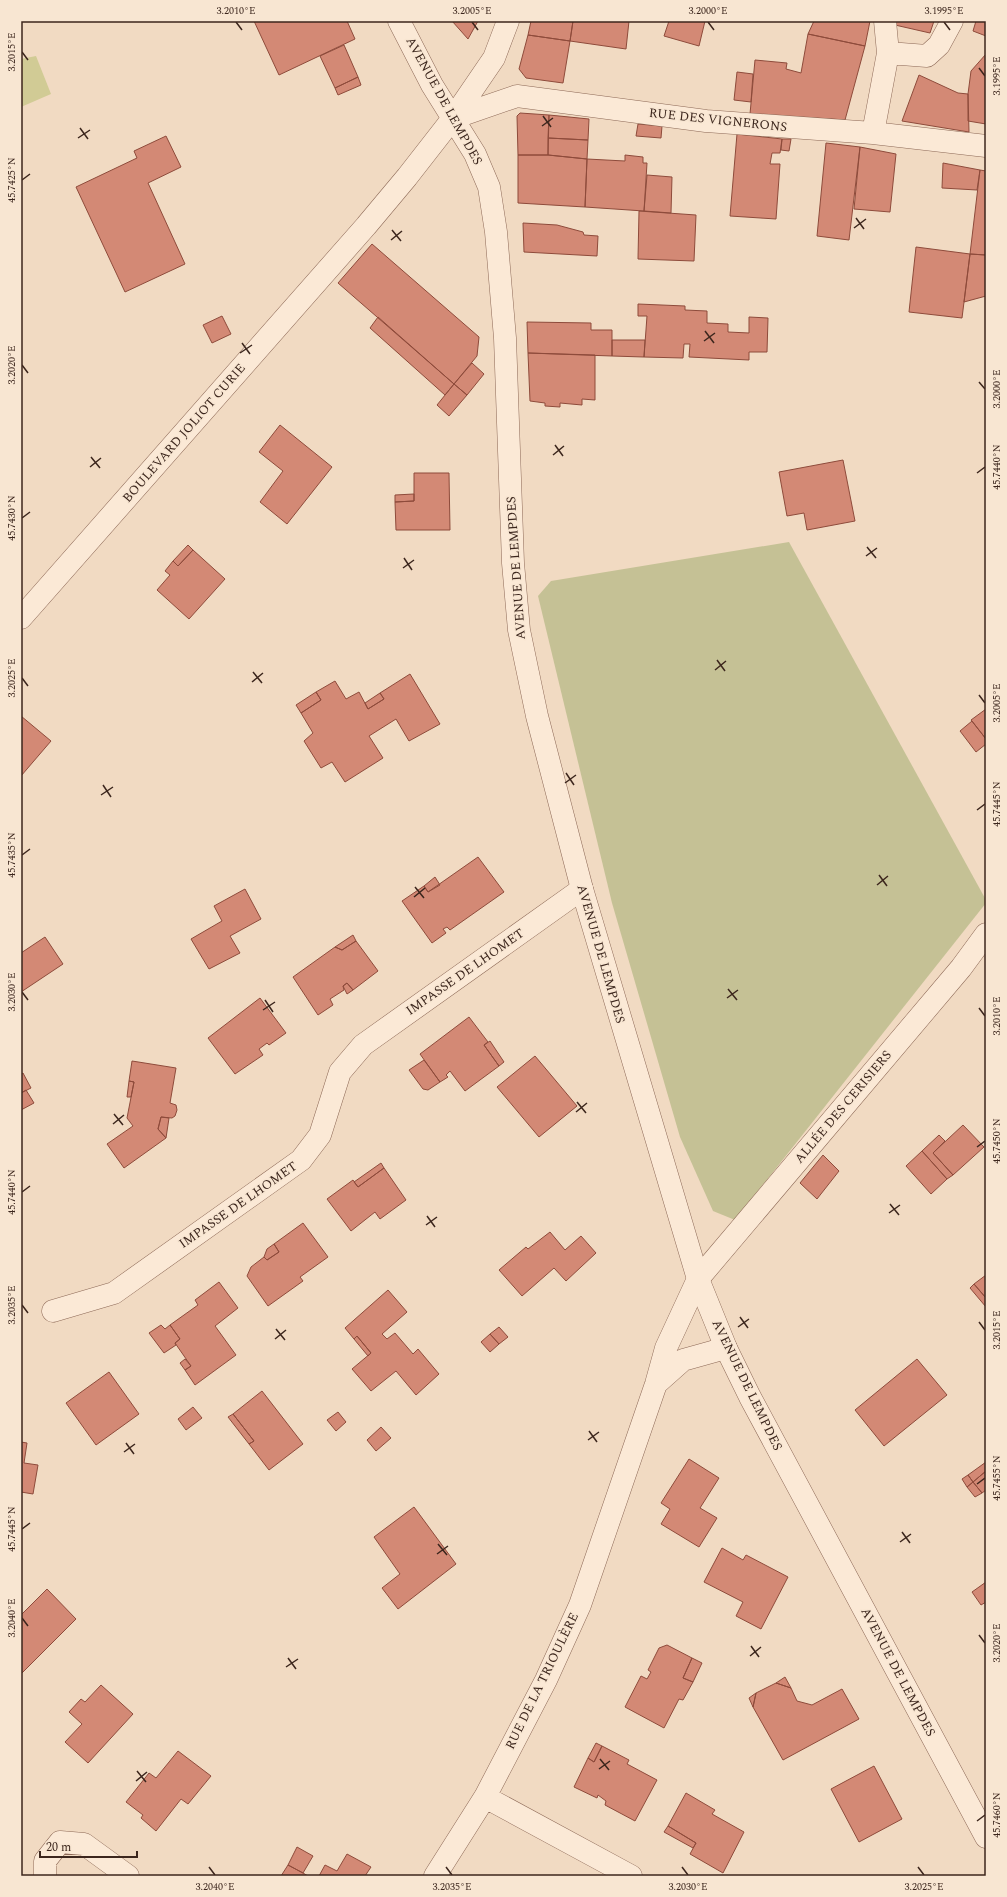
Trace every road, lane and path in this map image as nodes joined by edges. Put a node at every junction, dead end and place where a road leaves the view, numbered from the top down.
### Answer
1 (399, 21) edge
2 (508, 21) edge
3 (885, 21) edge
4 (952, 21) edge
5 (888, 53) junction
6 (453, 118) junction
7 (874, 133) junction
8 (986, 146) edge
9 (21, 618) edge
10 (582, 889) junction
11 (986, 934) edge
12 (698, 1278) junction
13 (53, 1311) dead end
14 (726, 1348) junction
15 (656, 1384) junction
16 (485, 1797) junction
17 (986, 1837) edge
18 (45, 1876) edge
19 (128, 1876) edge
20 (434, 1876) edge
21 (631, 1876) edge

1 - 6 street, AVENUE DE LEMPDES
2 - 6 street, BOULEVARD JOLIOT CURIE
3 - 5 street
4 - 5 street
5 - 7 street
6 - 7 street, RUE DES VIGNERONS
6 - 9 street, BOULEVARD JOLIOT CURIE
6 - 10 street, AVENUE DE LEMPDES
7 - 8 street, RUE DES VIGNERONS
10 - 12 street, AVENUE DE LEMPDES
10 - 13 street, IMPASSE DE LHOMET
11 - 12 street, ALLÉE DES CERISIERS
12 - 14 street, AVENUE DE LEMPDES
12 - 15 street, RUE DE LA TRIOULÈRE
14 - 15 street, RUE DE LA TRIOULÈRE
14 - 17 street, AVENUE DE LEMPDES
15 - 16 street, RUE DE LA TRIOULÈRE
16 - 20 street, RUE DE LA TRIOULÈRE
16 - 21 street
18 - 19 street

